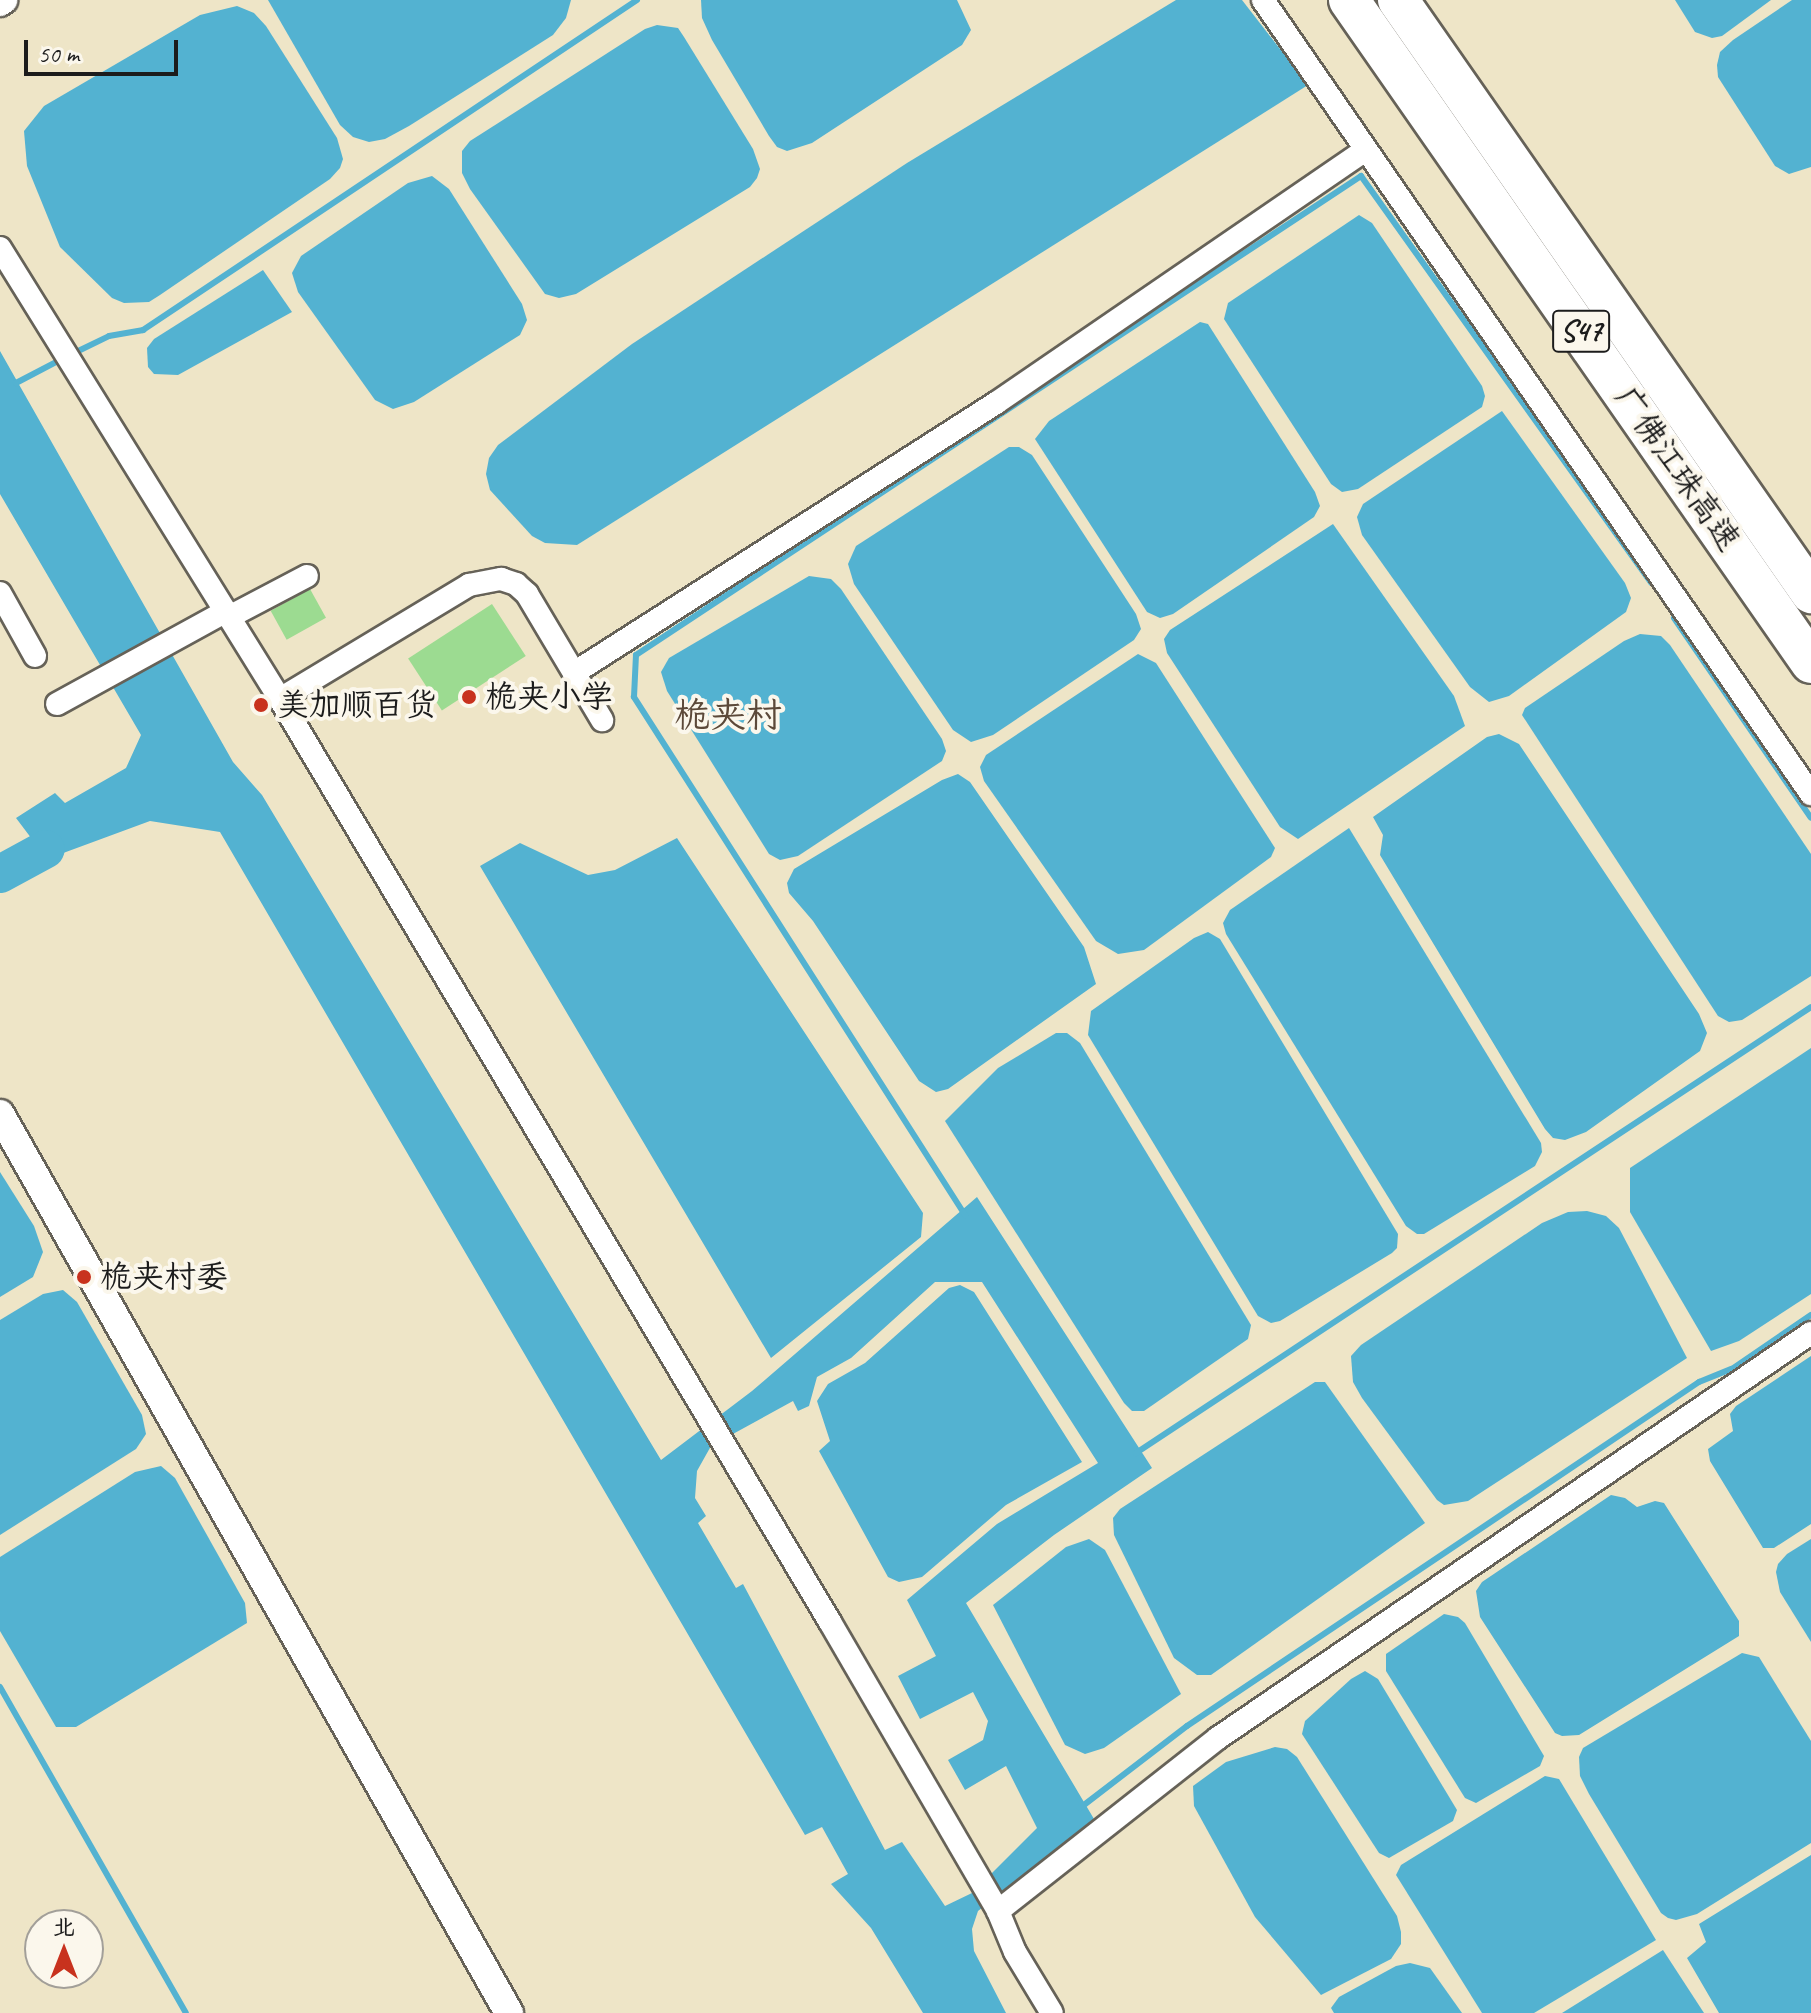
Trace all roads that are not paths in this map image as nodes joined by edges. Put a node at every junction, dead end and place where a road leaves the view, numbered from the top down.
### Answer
1 (1263, 0) edge
2 (1349, 0) edge
3 (1398, 0) edge
4 (1366, 150) junction
5 (0, 248) edge
6 (307, 576) dead end
7 (0, 593) edge
8 (1811, 593) edge
9 (228, 614) junction
10 (35, 656) dead end
11 (1811, 663) edge
12 (574, 673) junction
13 (280, 699) junction
14 (57, 704) dead end
15 (602, 720) dead end
16 (1811, 794) edge
17 (0, 1114) edge
18 (1811, 1333) edge
19 (998, 1911) junction
20 (509, 2013) edge
21 (1052, 2013) edge

1 - 4 street
2 - 11 highway, 广佛江珠高速 / S47
3 - 8 highway, 广佛江珠高速 / S47
4 - 12 street
4 - 16 street
5 - 9 street
6 - 9 street
7 - 10 street
9 - 13 street
9 - 14 street
12 - 13 street
12 - 15 street
13 - 19 street
17 - 20 street
18 - 19 street
19 - 21 street

